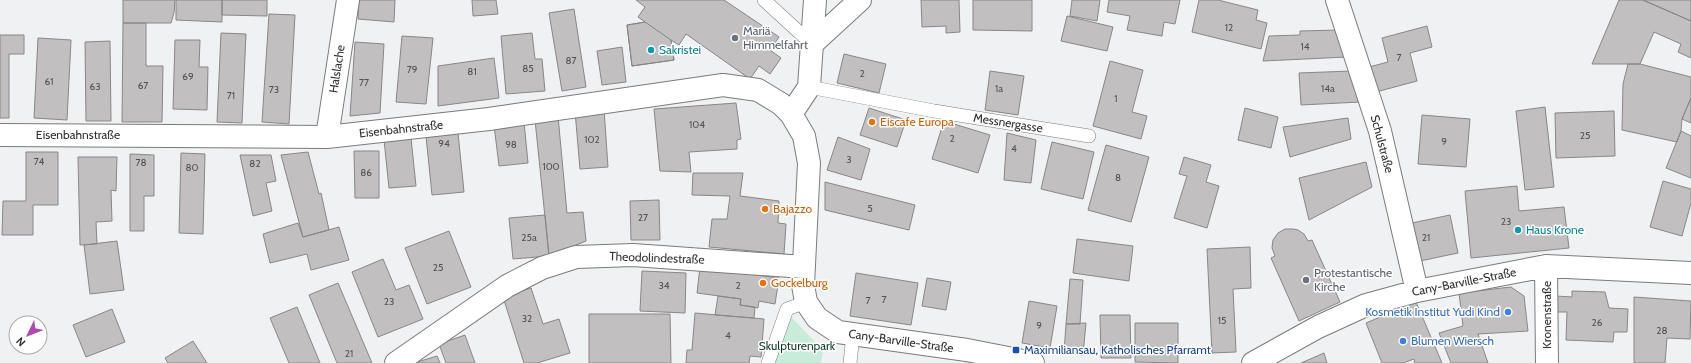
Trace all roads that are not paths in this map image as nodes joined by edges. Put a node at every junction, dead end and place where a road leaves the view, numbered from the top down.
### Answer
1 (348, 0) edge
2 (764, 0) edge
3 (815, 0) edge
4 (860, 0) edge
5 (1337, 0) edge
6 (812, 44) junction
7 (809, 87) junction
8 (791, 114) junction
9 (0, 135) edge
10 (1089, 136) dead end
11 (326, 137) junction
12 (1546, 266) junction
13 (804, 267) junction
14 (1691, 273) edge
15 (1417, 292) junction
16 (806, 302) junction
17 (853, 335) junction
18 (396, 363) edge
19 (768, 363) edge
20 (850, 363) edge
21 (1033, 363) edge
22 (1253, 363) edge
23 (1547, 363) edge

1 - 11 street, Halslache
2 - 6 lane
3 - 6 street
4 - 6 street
5 - 15 street, Schulstraße
6 - 7 street
7 - 8 street
7 - 10 lane, Messnergasse
8 - 11 street, Eisenbahnstraße
8 - 13 street, Cany-Barville-Straße
9 - 11 street, Eisenbahnstraße
12 - 14 street, Cany-Barville-Straße
12 - 15 street, Cany-Barville-Straße
12 - 23 street, Kronenstraße
13 - 16 street, Cany-Barville-Straße
13 - 18 street, Theodolindestraße
15 - 22 street, Cany-Barville-Straße
16 - 17 street, Cany-Barville-Straße
16 - 19 lane
17 - 20 lane
17 - 21 street, Cany-Barville-Straße

